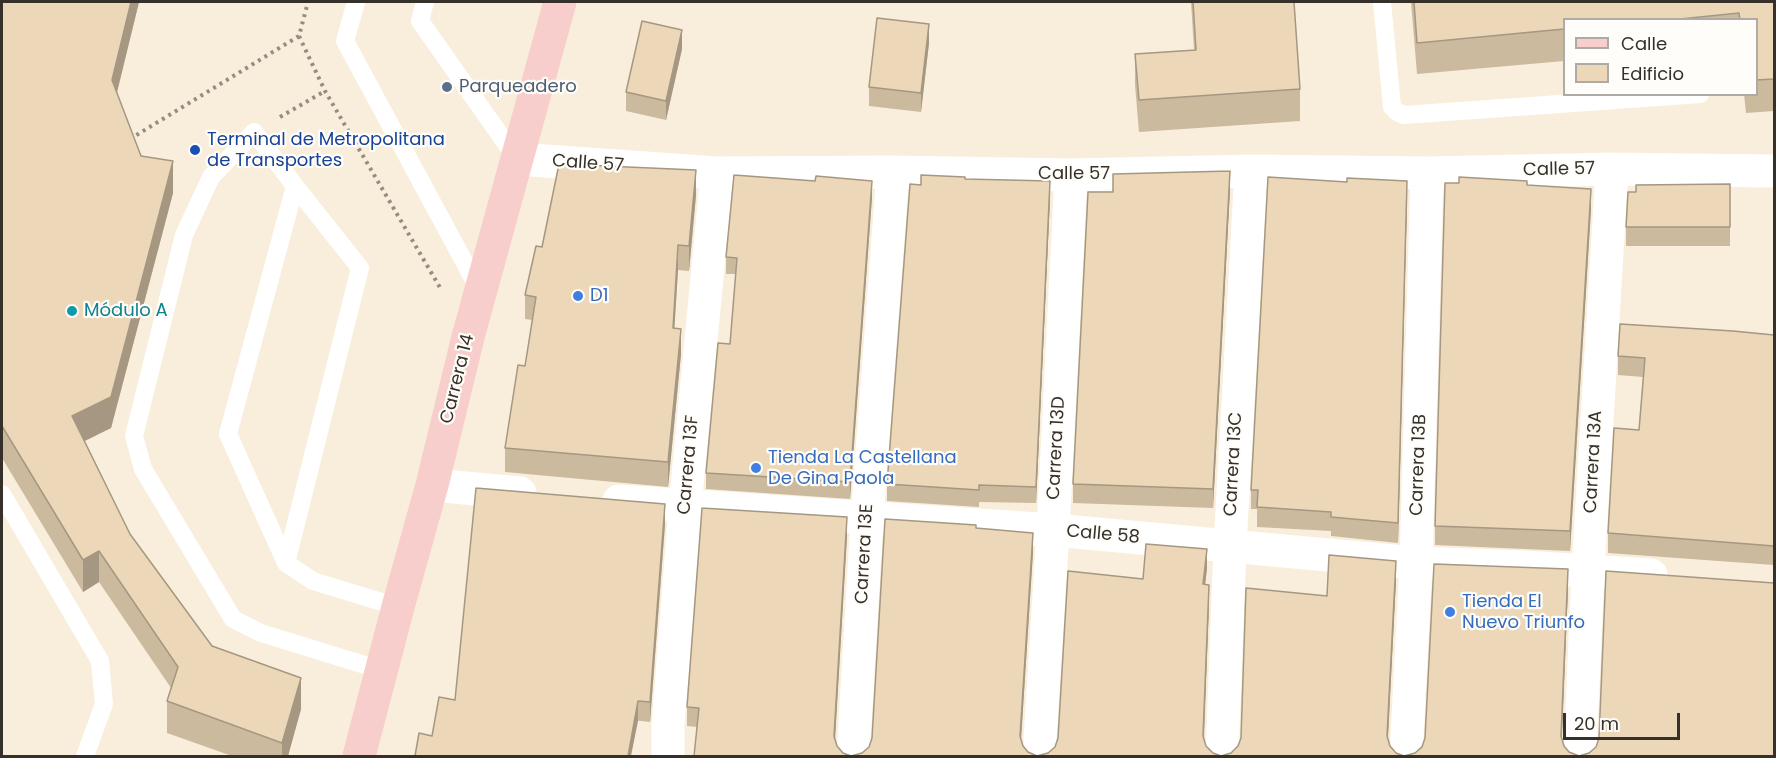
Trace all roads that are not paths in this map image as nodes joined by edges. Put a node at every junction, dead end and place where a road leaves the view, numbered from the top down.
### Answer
1 (356, 2) edge
2 (425, 2) edge
3 (560, 2) edge
4 (1382, 2) edge
5 (1673, 96) edge
6 (517, 159) junction
7 (1612, 168) junction
8 (1251, 171) junction
9 (1774, 171) edge
10 (893, 172) junction
11 (717, 173) junction
12 (1427, 173) junction
13 (1071, 175) junction
14 (295, 186) junction
15 (480, 292) junction
16 (432, 485) junction
17 (2, 494) edge
18 (547, 495) edge
19 (593, 499) edge
20 (685, 507) junction
21 (867, 519) junction
22 (1053, 530) junction
23 (1230, 546) junction
24 (286, 562) junction
25 (1416, 563) junction
26 (1588, 570) junction
27 (1681, 577) edge
28 (398, 607) junction
29 (381, 670) junction
30 (85, 756) edge
31 (359, 756) edge
32 (668, 756) edge
33 (853, 756) edge
34 (1039, 756) edge
35 (1222, 756) edge
36 (1406, 756) edge
37 (1580, 756) edge

1 - 15 lane
2 - 6 lane
3 - 6 main road, Carrera 14
4 - 5 lane
6 - 11 street, Calle 57
6 - 15 main road, Carrera 14
7 - 9 street, Calle 57
7 - 12 street, Calle 57
7 - 26 street, Carrera 13A
8 - 12 street, Calle 57
8 - 13 street, Calle 57
8 - 23 street, Carrera 13C
10 - 11 street, Calle 57
10 - 13 street, Calle 57
10 - 21 street, Carrera 13E
11 - 20 street, Carrera 13F
12 - 25 street, Carrera 13B
13 - 22 street, Carrera 13D
14 - 24 lane
14 - 24 lane
14 - 29 lane
15 - 16 main road, Carrera 14
16 - 18 street
16 - 28 main road, Carrera 14
17 - 30 lane
19 - 20 street, Calle 58
20 - 21 street, Calle 58
20 - 32 street, Carrera 13F
21 - 22 street, Calle 58
21 - 33 street, Carrera 13E
22 - 23 street, Calle 58
22 - 34 street, Carrera 13D
23 - 25 street, Calle 58
23 - 35 street, Carrera 13C
24 - 28 lane
25 - 26 street, Calle 58
25 - 36 street, Carrera 13B
26 - 27 street, Calle 58
26 - 37 street, Carrera 13A
28 - 29 main road, Carrera 14
29 - 31 main road, Carrera 14

